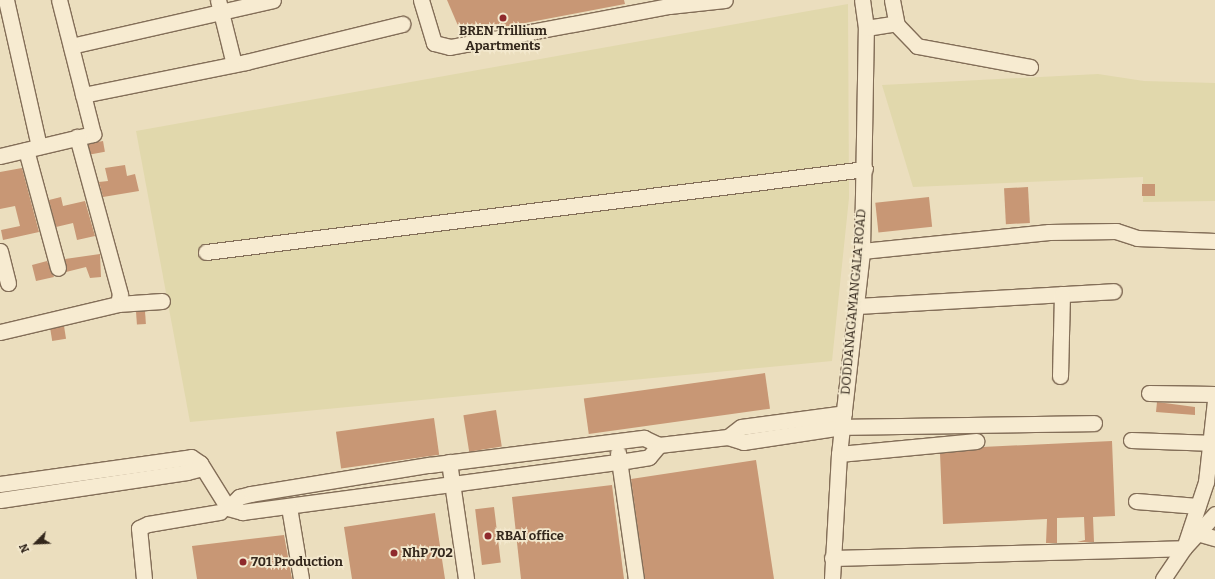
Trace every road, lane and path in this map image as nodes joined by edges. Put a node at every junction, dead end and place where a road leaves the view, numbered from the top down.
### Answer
1 (6, 0) edge
2 (58, 0) edge
3 (273, 0) edge
4 (420, 0) edge
5 (725, 0) edge
6 (862, 0) edge
7 (892, 0) edge
8 (220, 6) edge
9 (896, 23) junction
10 (402, 24) dead end
11 (866, 28) junction
12 (70, 46) junction
13 (234, 64) junction
14 (1030, 67) dead end
15 (83, 95) junction
16 (77, 138) junction
17 (33, 148) junction
18 (0, 156) edge
19 (865, 169) junction
20 (1215, 241) edge
21 (0, 252) edge
22 (206, 252) dead end
23 (862, 252) junction
24 (58, 268) dead end
25 (8, 284) dead end
26 (1114, 291) dead end
27 (1062, 294) junction
28 (162, 301) dead end
29 (118, 304) junction
30 (856, 306) junction
31 (0, 332) edge
32 (1060, 376) dead end
33 (1149, 393) dead end
34 (1215, 394) edge
35 (1215, 401) edge
36 (843, 420) junction
37 (1094, 423) dead end
38 (1131, 440) dead end
39 (617, 442) junction
40 (976, 442) dead end
41 (1213, 442) edge
42 (659, 445) junction
43 (553, 450) junction
44 (839, 454) junction
45 (449, 462) junction
46 (619, 462) junction
47 (200, 463) junction
48 (98, 468) junction
49 (554, 471) junction
50 (0, 484) edge
51 (101, 485) junction
52 (452, 486) junction
53 (0, 500) edge
54 (1136, 501) dead end
55 (1198, 506) junction
56 (289, 507) junction
57 (224, 510) junction
58 (1215, 514) edge
59 (1198, 533) junction
60 (1215, 538) edge
61 (1184, 548) junction
62 (832, 558) junction
63 (144, 579) edge
64 (301, 579) edge
65 (466, 579) edge
66 (636, 579) edge
67 (832, 579) edge
68 (1163, 579) edge

1 - 17 street
2 - 12 street
3 - 8 street
4 - 5 street
6 - 11 street, DODDANAGAMANGALA ROAD
7 - 9 street
8 - 12 street
8 - 13 street
9 - 11 street
9 - 14 street
10 - 13 street
11 - 19 street, DODDANAGAMANGALA ROAD
12 - 15 street
13 - 15 street
15 - 16 street
16 - 17 street
16 - 29 street
17 - 18 street
17 - 24 street
19 - 22 street
19 - 23 street, DODDANAGAMANGALA ROAD
20 - 23 street
21 - 25 street
23 - 30 street, DODDANAGAMANGALA ROAD
26 - 27 street
27 - 30 street
27 - 32 street
28 - 29 street
29 - 31 street
30 - 36 street, DODDANAGAMANGALA ROAD
33 - 34 street
35 - 41 street
36 - 37 street
36 - 42 street
36 - 44 street, DODDANAGAMANGALA ROAD
38 - 41 street
39 - 42 street
39 - 43 street
39 - 46 street
40 - 44 street
41 - 55 street
42 - 46 street
43 - 45 street
43 - 49 street
44 - 62 street, DODDANAGAMANGALA ROAD
45 - 52 street
45 - 57 street
46 - 49 street
46 - 66 street
47 - 48 street
47 - 51 street
47 - 57 street
48 - 50 street
48 - 51 street
49 - 52 street
51 - 53 street
52 - 56 street
52 - 65 street
54 - 55 street
55 - 61 street
56 - 57 street
56 - 64 street
57 - 63 street
58 - 59 street
59 - 60 street
59 - 61 street
61 - 62 street
61 - 68 street
62 - 67 street, DODDANAGAMANGALA ROAD

